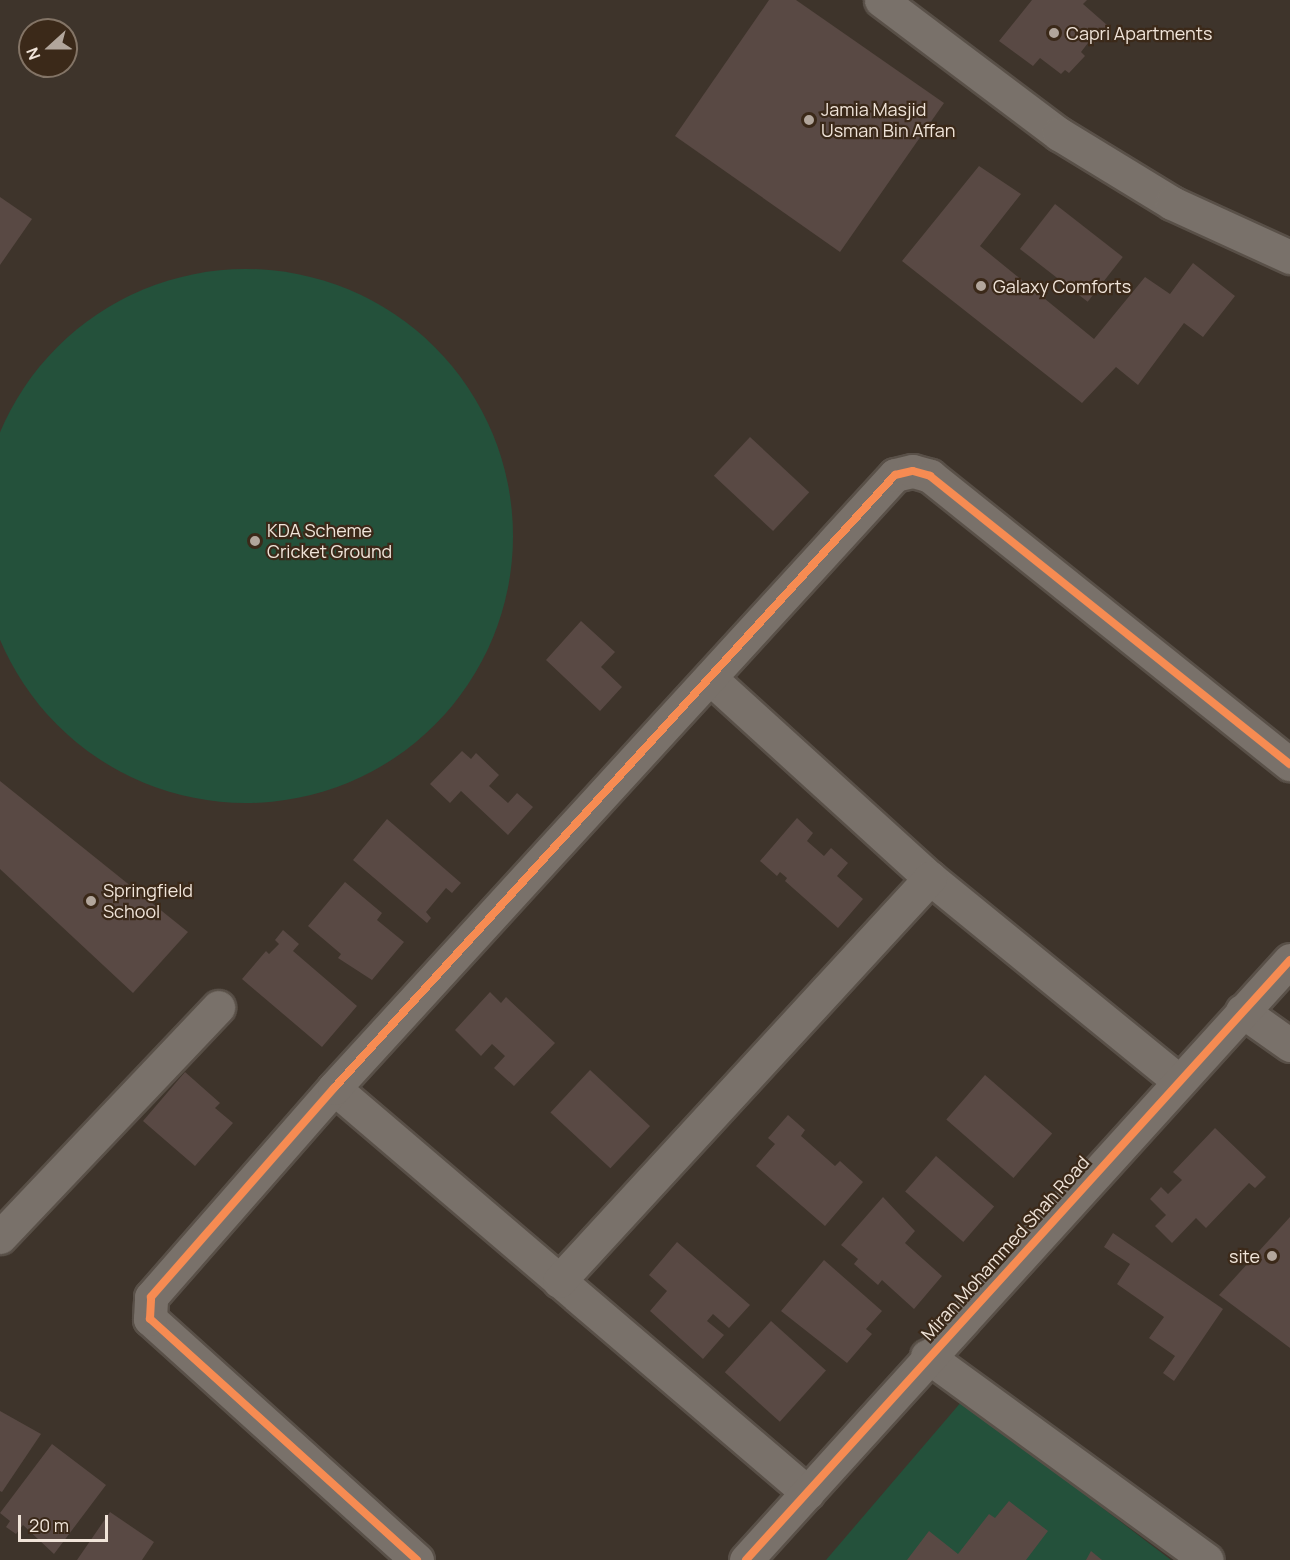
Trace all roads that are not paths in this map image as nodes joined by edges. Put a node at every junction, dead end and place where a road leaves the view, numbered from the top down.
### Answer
1 (881, 0) edge
2 (1290, 257) edge
3 (710, 678) junction
4 (1290, 764) edge
5 (930, 878) junction
6 (1286, 972) edge
7 (218, 1007) dead end
8 (1242, 1011) junction
9 (1290, 1045) edge
10 (1178, 1080) junction
11 (334, 1088) junction
12 (0, 1237) edge
13 (558, 1281) junction
14 (927, 1356) junction
15 (808, 1493) junction
16 (417, 1560) edge
17 (746, 1560) edge
18 (1207, 1560) edge

1 - 2 street
3 - 4 street
3 - 5 street
3 - 11 street
5 - 10 street
5 - 13 street
6 - 8 street, Miran Mohammed Shah Road
7 - 12 street
8 - 9 street
8 - 10 street, Miran Mohammed Shah Road
10 - 14 street, Miran Mohammed Shah Road
11 - 13 street
11 - 16 street
13 - 15 street
14 - 15 street, Miran Mohammed Shah Road
14 - 18 street
15 - 17 street, Miran Mohammed Shah Road

